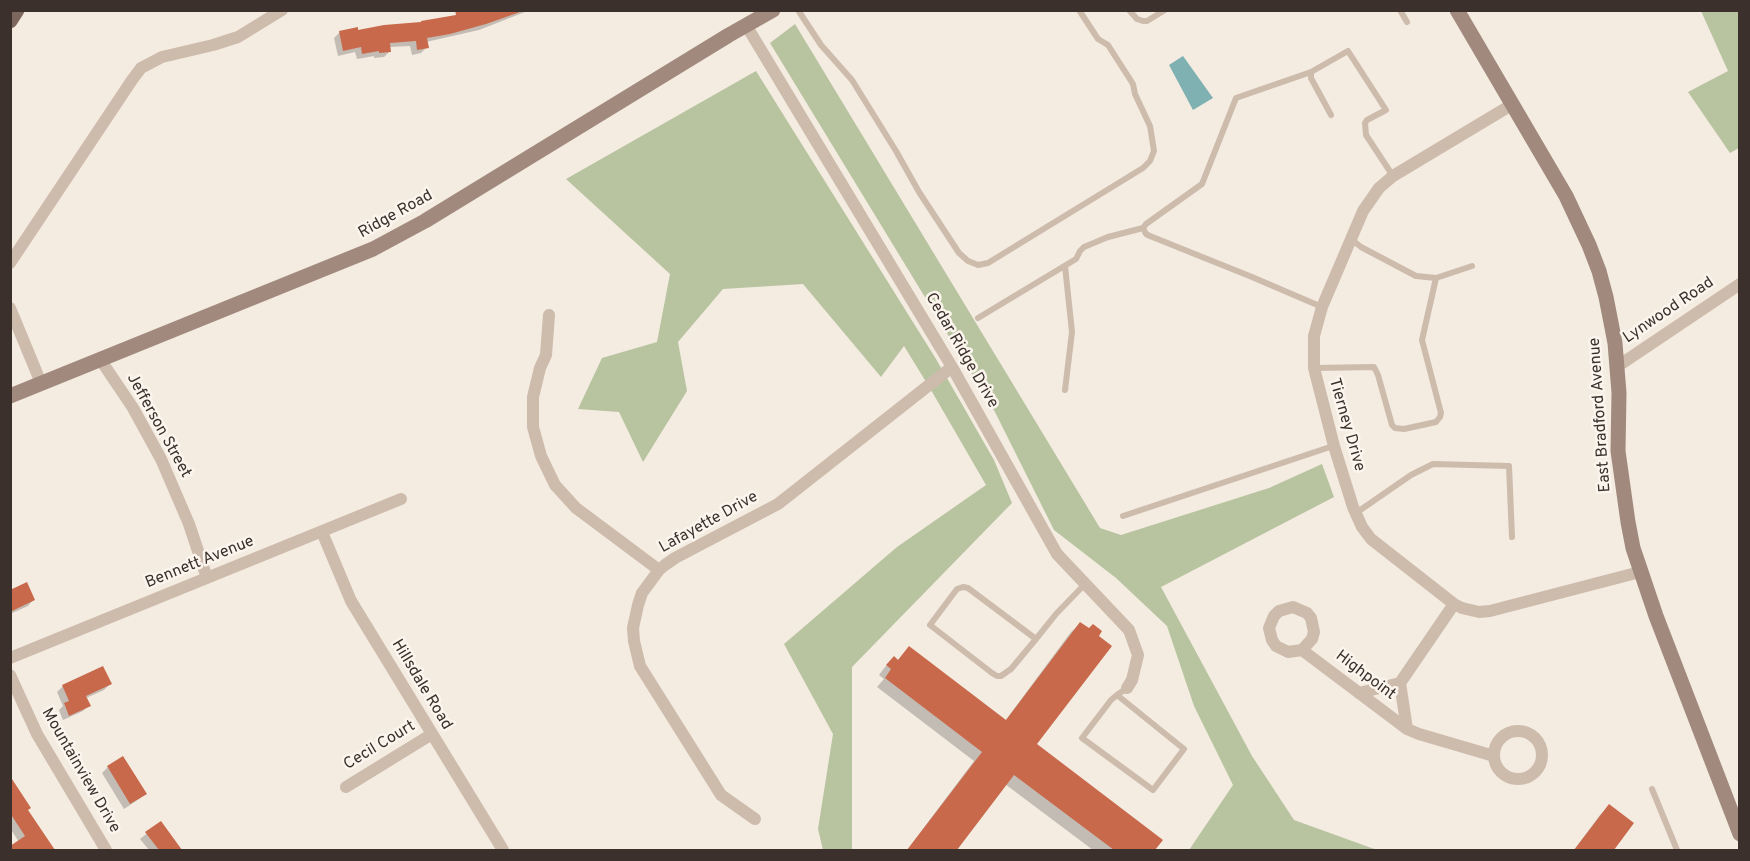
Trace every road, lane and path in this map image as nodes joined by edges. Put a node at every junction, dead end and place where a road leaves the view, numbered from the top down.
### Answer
1 (17, 10) edge
2 (282, 10) edge
3 (772, 10) edge
4 (798, 10) edge
5 (1079, 10) edge
6 (1129, 10) edge
7 (1165, 10) edge
8 (1400, 10) edge
9 (1457, 10) edge
10 (10, 21) edge
11 (1407, 22) dead end
12 (746, 25) junction
13 (1311, 72) junction
14 (1513, 104) junction
15 (1331, 115) dead end
16 (1393, 176) junction
17 (1143, 228) junction
18 (1351, 238) junction
19 (10, 263) edge
20 (1065, 266) junction
21 (1472, 267) dead end
22 (1436, 278) junction
23 (1740, 284) edge
24 (10, 308) edge
25 (1322, 308) junction
26 (549, 315) dead end
27 (978, 318) dead end
28 (100, 360) junction
29 (1617, 366) junction
30 (952, 367) junction
31 (1314, 368) junction
32 (41, 383) junction
33 (1065, 390) dead end
34 (10, 396) edge
35 (1334, 446) junction
36 (401, 499) dead end
37 (1356, 514) junction
38 (1123, 516) dead end
39 (322, 532) junction
40 (1512, 537) dead end
41 (658, 570) junction
42 (1640, 572) junction
43 (207, 578) junction
44 (1085, 584) junction
45 (1454, 604) junction
46 (1036, 639) junction
47 (1302, 650) dead end
48 (10, 658) edge
49 (10, 675) edge
50 (1400, 683) junction
51 (1122, 691) junction
52 (1359, 693) junction
53 (1407, 729) junction
54 (432, 734) junction
55 (1494, 756) junction
56 (346, 787) dead end
57 (1652, 789) dead end
58 (755, 819) dead end
59 (1740, 834) edge
60 (106, 850) edge
61 (502, 850) edge
62 (1677, 850) edge

1 - 10 main road
2 - 19 street
3 - 12 street, Ridge Road
4 - 5 lane
6 - 7 lane
8 - 11 lane
9 - 14 street, East Bradford Avenue
12 - 28 street, Ridge Road
12 - 30 street, Cedar Ridge Drive
13 - 15 lane
13 - 16 lane
13 - 17 lane
14 - 16 street, Tierney Drive
14 - 29 street, East Bradford Avenue
16 - 18 street, Tierney Drive
17 - 20 lane
17 - 25 lane
18 - 22 lane
18 - 25 street, Tierney Drive
20 - 27 lane
20 - 33 lane
21 - 22 lane
22 - 31 lane
23 - 29 street, Lynwood Road
24 - 32 street
25 - 31 street, Tierney Drive
26 - 41 street
28 - 32 street, Ridge Road
28 - 43 street, Jefferson Street
29 - 42 street, East Bradford Avenue
30 - 41 street, Lafayette Drive
30 - 44 street, Cedar Ridge Drive
31 - 35 street, Tierney Drive
32 - 34 street, Ridge Road
35 - 37 street, Tierney Drive
35 - 38 lane
36 - 39 street, Bennett Avenue
37 - 40 lane
37 - 45 street, Tierney Drive
39 - 43 street, Bennett Avenue
39 - 54 street, Hillsdale Road
41 - 58 street, Lafayette Drive
42 - 45 street, Tierney Drive
42 - 59 street, East Bradford Avenue
43 - 48 street, Bennett Avenue
44 - 46 lane
44 - 51 street, Cedar Ridge Drive
45 - 50 street
46 - 46 lane
47 - 52 street, Highpoint
49 - 60 street, Mountainview Drive
50 - 52 street
50 - 53 street, Highpoint
51 - 51 lane
52 - 53 street, Highpoint
53 - 55 street, Highpoint
54 - 56 street, Cecil Court
54 - 61 street, Hillsdale Road
55 - 55 street
57 - 62 lane

